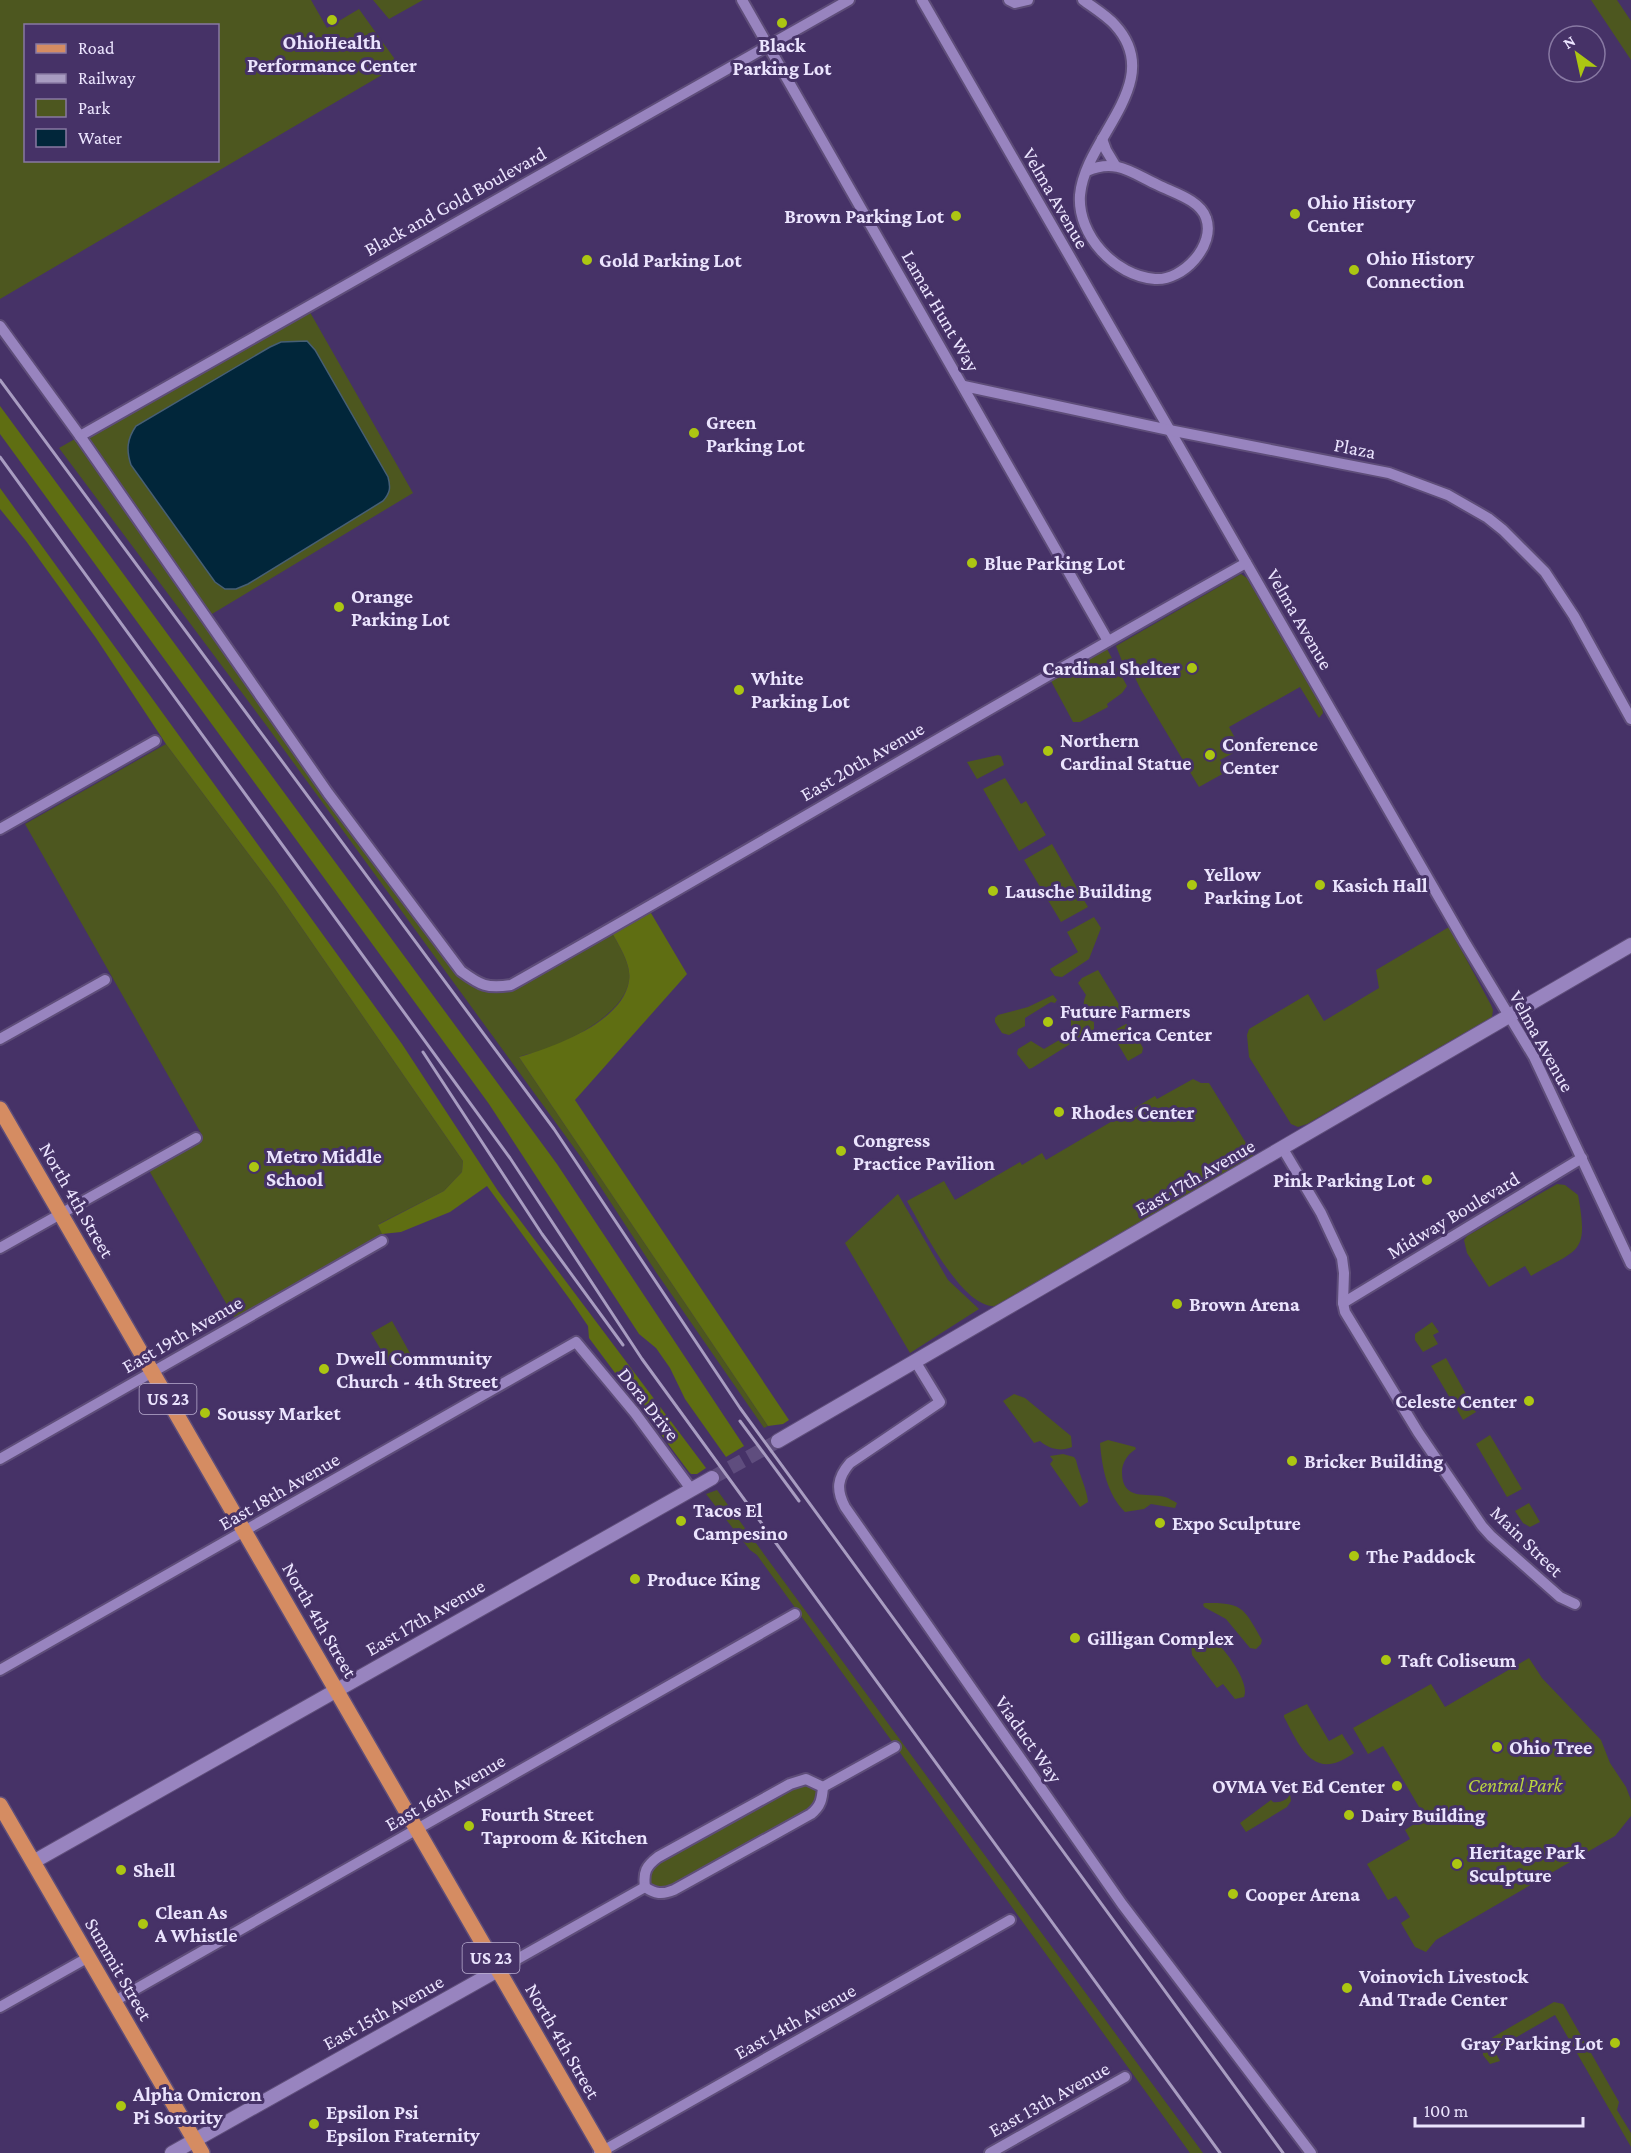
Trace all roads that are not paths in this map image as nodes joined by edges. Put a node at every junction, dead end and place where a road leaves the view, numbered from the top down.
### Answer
1 (742, 0) edge
2 (849, 0) edge
3 (922, 0) edge
4 (1009, 0) edge
5 (1028, 0) edge
6 (1083, 0) edge
7 (769, 45) junction
8 (1102, 139) junction
9 (1115, 165) junction
10 (1087, 171) junction
11 (0, 326) edge
12 (964, 386) junction
13 (1168, 430) junction
14 (80, 436) junction
15 (1246, 563) junction
16 (1108, 641) junction
17 (1631, 719) edge
18 (155, 741) dead end
19 (0, 829) edge
20 (1631, 945) edge
21 (105, 980) dead end
22 (1510, 1016) junction
23 (0, 1039) edge
24 (0, 1109) edge
25 (196, 1138) dead end
26 (1282, 1149) junction
27 (1582, 1158) junction
28 (61, 1214) junction
29 (382, 1241) dead end
30 (0, 1248) edge
31 (1631, 1264) edge
32 (1343, 1303) junction
33 (576, 1342) joint
34 (915, 1361) junction
35 (152, 1372) junction
36 (778, 1441) tunnel mouth
37 (0, 1459) edge
38 (712, 1478) tunnel mouth
39 (691, 1489) junction
40 (244, 1531) junction
41 (1575, 1604) dead end
42 (795, 1614) dead end
43 (0, 1670) edge
44 (336, 1690) junction
45 (895, 1747) dead end
46 (823, 1787) junction
47 (0, 1805) edge
48 (416, 1829) junction
49 (33, 1862) junction
50 (645, 1887) junction
51 (1010, 1920) dead end
52 (87, 1958) junction
53 (498, 1970) junction
54 (113, 2001) junction
55 (0, 2007) edge
56 (1125, 2077) dead end
57 (198, 2147) edge
58 (602, 2152) edge
59 (172, 2153) edge
60 (990, 2153) edge
61 (1311, 2153) edge

1 - 7 street, Lamar Hunt Way
2 - 7 street, Black and Gold Boulevard
3 - 13 street, Velma Avenue
4 - 5 street
6 - 8 street
7 - 12 street, Lamar Hunt Way
7 - 14 street, Black and Gold Boulevard
8 - 9 street
8 - 10 street
9 - 10 street
9 - 10 street
11 - 14 street
12 - 13 street, Plaza
12 - 16 street, Lamar Hunt Way
13 - 15 street, Velma Avenue
13 - 17 street, Plaza
14 - 16 street, East 20th Avenue
15 - 16 street, East 20th Avenue
15 - 22 street, Velma Avenue
18 - 19 street
20 - 22 street, East 17th Avenue
21 - 23 street
22 - 26 street, East 17th Avenue
22 - 27 street, Velma Avenue
24 - 28 main road, North 4th Street / US 23
25 - 28 street
26 - 32 street, Main Street
26 - 34 street, East 17th Avenue
27 - 31 street, Velma Avenue
27 - 32 street, Midway Boulevard
28 - 30 street
28 - 35 main road, North 4th Street / US 23
29 - 35 street, East 19th Avenue
32 - 41 street, Main Street
33 - 39 street, Dora Drive
33 - 40 street, East 18th Avenue
34 - 36 street, East 17th Avenue
34 - 61 street, Viaduct Way
35 - 37 street, East 19th Avenue
35 - 40 main road, North 4th Street / US 23
38 - 39 street, East 17th Avenue
39 - 44 street, East 17th Avenue
40 - 43 street, East 18th Avenue
40 - 44 main road, North 4th Street / US 23
42 - 48 street, East 16th Avenue
44 - 48 main road, North 4th Street / US 23
44 - 49 street, East 17th Avenue
45 - 46 street
46 - 50 street
46 - 50 street
47 - 49 main road, Summit Street
48 - 53 main road, North 4th Street / US 23
48 - 54 street, East 16th Avenue
49 - 52 main road, Summit Street
50 - 53 street, East 15th Avenue
51 - 58 street, East 14th Avenue
52 - 54 main road, Summit Street
52 - 55 street
53 - 57 street, East 15th Avenue
53 - 58 main road, North 4th Street / US 23
54 - 57 main road, Summit Street
56 - 60 street, East 13th Avenue
57 - 59 street, East 15th Avenue

